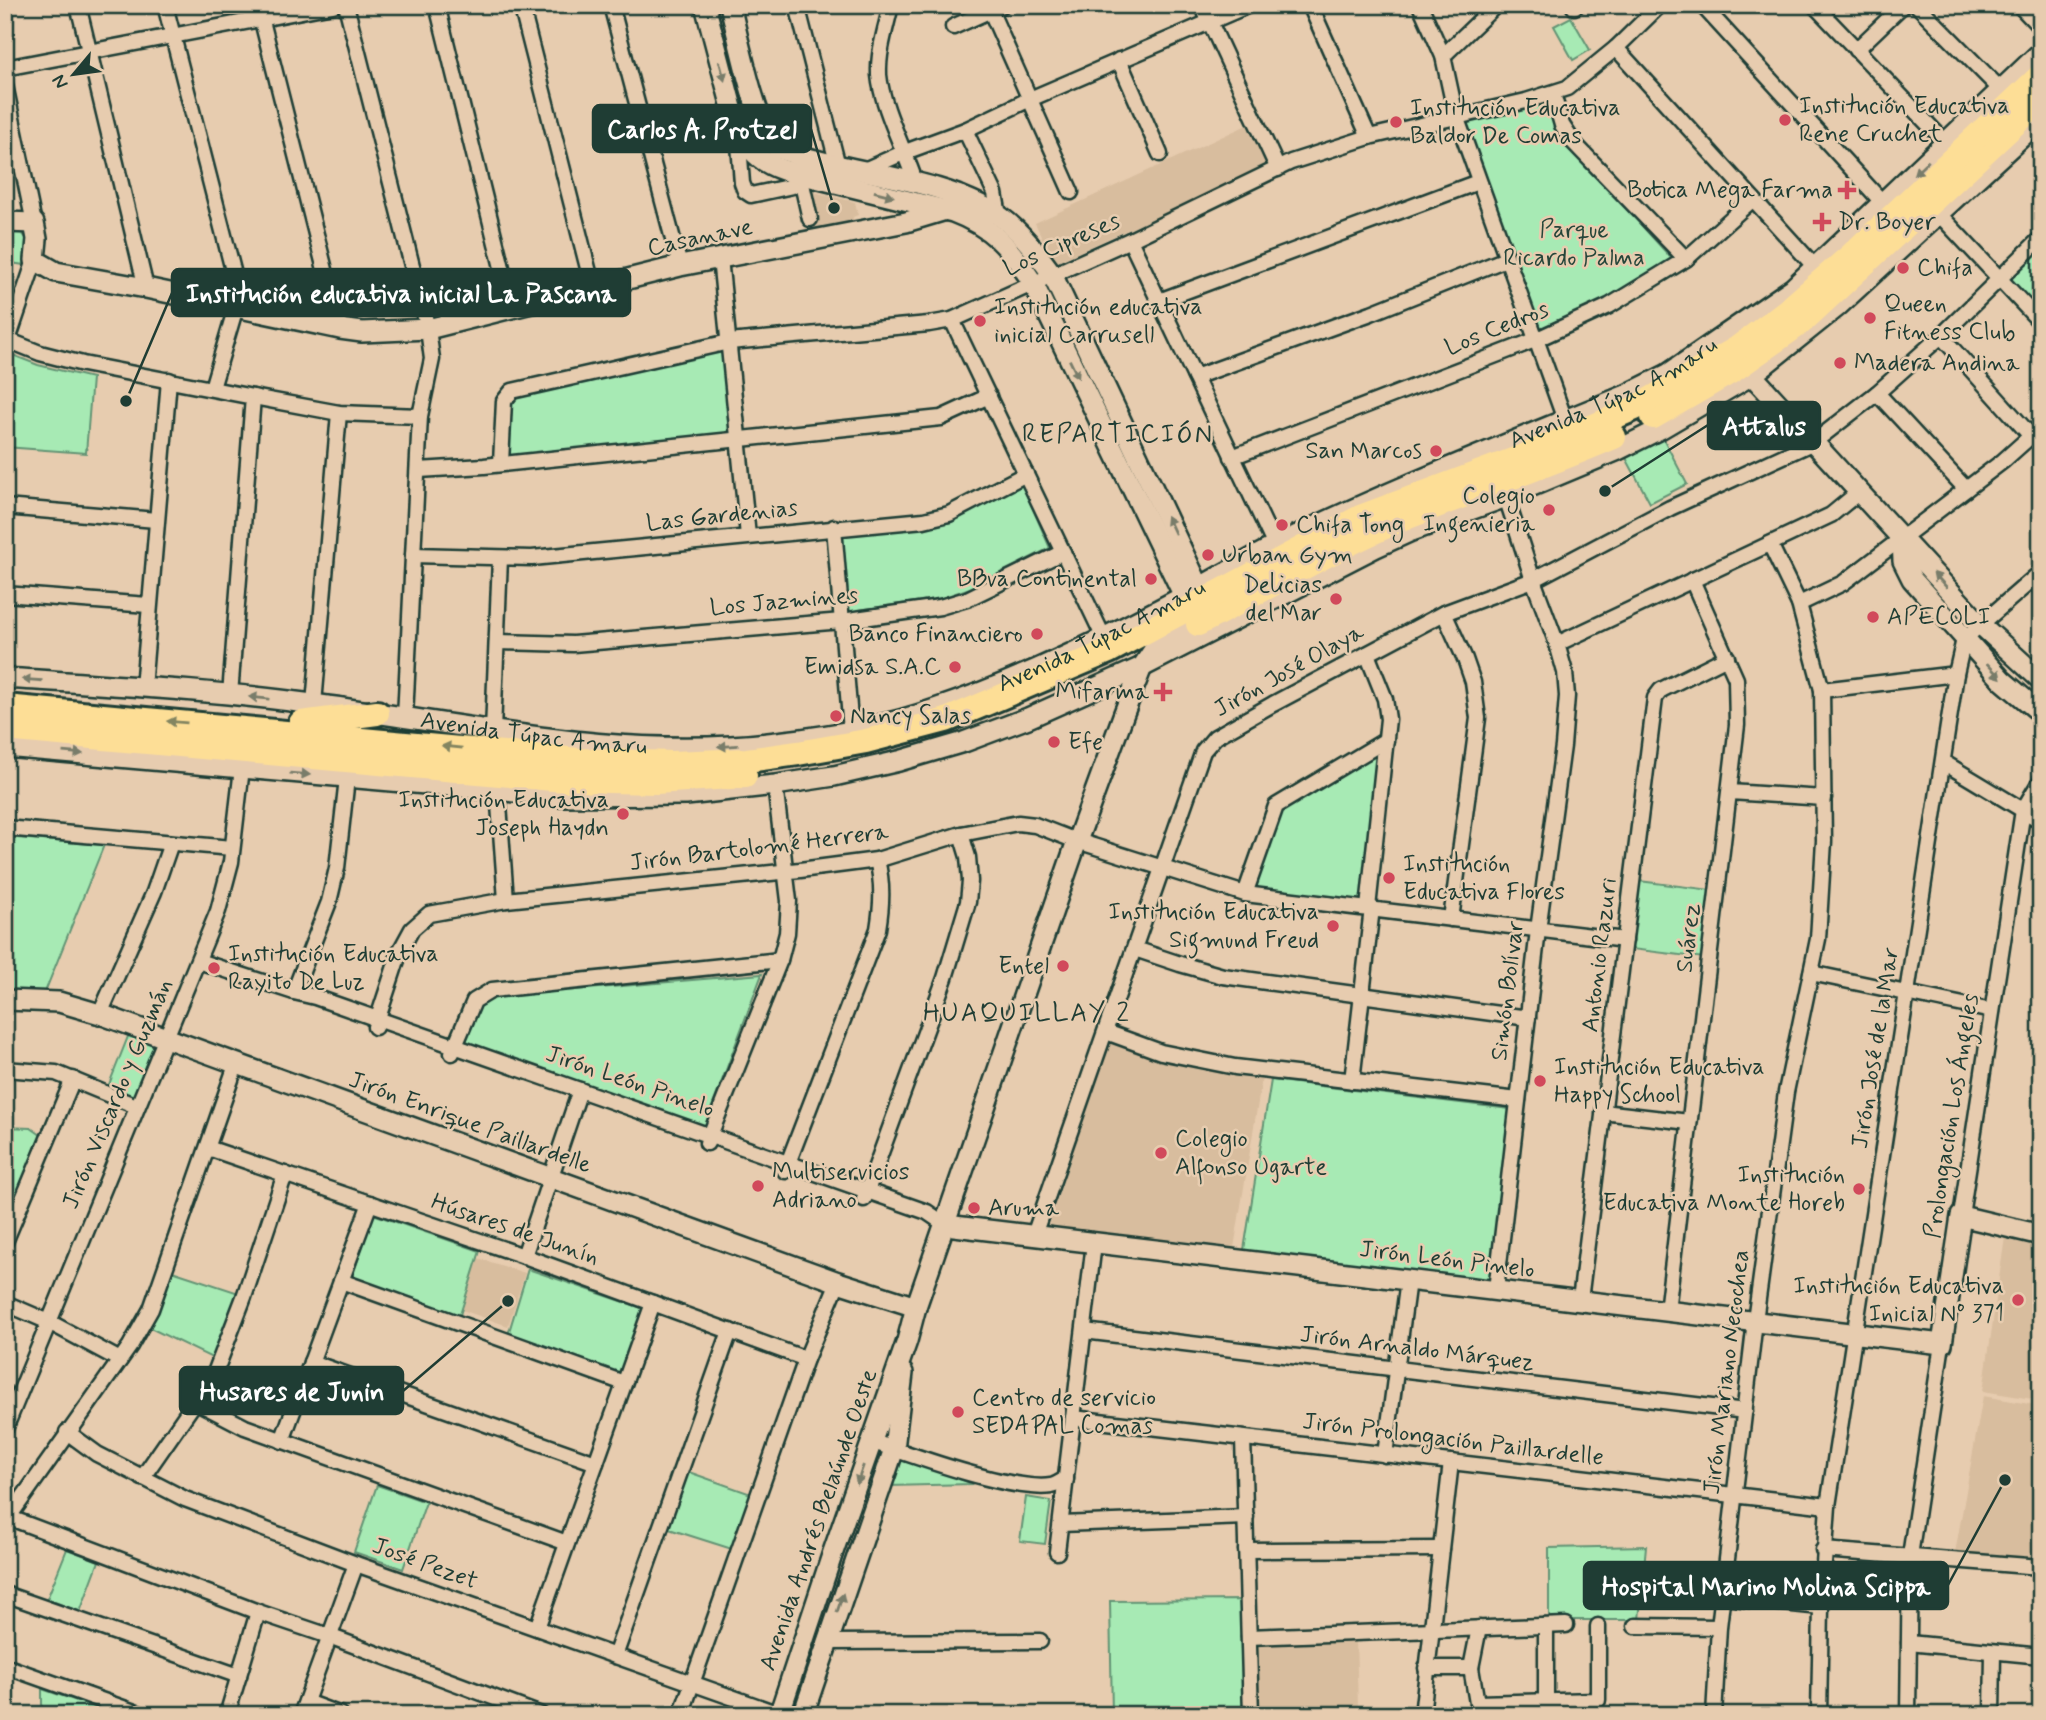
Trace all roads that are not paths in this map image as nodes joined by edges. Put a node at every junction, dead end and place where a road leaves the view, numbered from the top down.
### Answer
1 (78, 5) edge
2 (165, 5) edge
3 (333, 5) edge
4 (346, 5) edge
5 (437, 5) edge
6 (521, 5) edge
7 (611, 5) edge
8 (730, 5) edge
9 (797, 5) edge
10 (891, 5) edge
11 (1202, 5) edge
12 (1249, 5) edge
13 (1310, 5) edge
14 (1420, 5) edge
15 (1496, 5) edge
16 (1660, 5) edge
17 (1702, 5) edge
18 (1814, 5) edge
19 (1903, 5) edge
20 (1917, 5) edge
21 (2019, 5) edge
22 (709, 6) edge
23 (993, 7) edge
24 (260, 12) edge
25 (1209, 21) junction
26 (953, 27) dead end
27 (2041, 28) edge
28 (172, 36) junction
29 (1616, 48) junction
30 (1856, 50) junction
31 (89, 52) junction
32 (2041, 52) edge
33 (1443, 56) junction
34 (1119, 61) junction
35 (5, 68) edge
36 (2041, 75) edge
37 (5, 85) edge
38 (2001, 90) junction
39 (1553, 94) junction
40 (1030, 99) junction
41 (2041, 100) edge
42 (1456, 116) junction
43 (2041, 119) edge
44 (737, 127) junction
45 (965, 130) junction
46 (1369, 137) junction
47 (1947, 144) junction
48 (905, 152) junction
49 (1160, 154) dead end
50 (1278, 169) junction
51 (860, 172) junction
52 (840, 174) junction
53 (804, 180) junction
54 (1478, 182) junction
55 (915, 184) junction
56 (1071, 192) dead end
57 (1753, 199) junction
58 (953, 203) junction
59 (1883, 203) junction
60 (1938, 213) junction
61 (999, 216) junction
62 (810, 219) dead end
63 (5, 222) edge
64 (34, 223) junction
65 (2041, 238) edge
66 (1130, 240) junction
67 (720, 258) junction
68 (1506, 259) junction
69 (35, 260) junction
70 (1686, 260) junction
71 (680, 266) junction
72 (1815, 267) junction
73 (1052, 274) junction
74 (1998, 278) junction
75 (1033, 283) junction
76 (146, 288) junction
77 (593, 288) junction
78 (1159, 301) junction
79 (236, 307) junction
80 (512, 308) junction
81 (953, 320) junction
82 (2041, 323) edge
83 (340, 329) junction
84 (428, 329) junction
85 (1941, 336) junction
86 (6, 340) edge
87 (1535, 340) junction
88 (729, 342) junction
89 (1752, 375) junction
90 (1195, 377) junction
91 (169, 380) junction
92 (212, 388) junction
93 (1877, 393) junction
94 (989, 396) junction
95 (253, 397) junction
96 (339, 413) junction
97 (420, 416) junction
98 (1565, 420) junction
99 (2036, 431) edge
100 (738, 439) junction
101 (1814, 442) junction
102 (1232, 457) junction
103 (502, 463) junction
104 (419, 470) junction
105 (1026, 474) junction
106 (1966, 489) junction
107 (1859, 492) junction
108 (1506, 497) junction
109 (5, 507) edge
110 (156, 520) junction
111 (834, 527) junction
112 (748, 536) junction
113 (1902, 538) junction
114 (1770, 544) junction
115 (1275, 546) junction
116 (1063, 552) junction
117 (413, 555) junction
118 (500, 558) junction
119 (2041, 572) edge
120 (1533, 580) junction
121 (1692, 580) junction
122 (5, 594) edge
123 (1799, 604) junction
124 (148, 605) junction
125 (1189, 607) junction
126 (1444, 614) junction
127 (842, 621) junction
128 (1980, 624) junction
129 (1103, 636) junction
130 (1964, 639) junction
131 (497, 642) junction
132 (1557, 644) junction
133 (1158, 651) junction
134 (1367, 654) junction
135 (1727, 657) junction
136 (1142, 667) junction
137 (1956, 674) junction
138 (5, 678) edge
139 (2041, 680) edge
140 (143, 688) junction
141 (1822, 690) junction
142 (230, 695) junction
143 (314, 704) junction
144 (5, 707) edge
145 (377, 713) junction
146 (1124, 713) junction
147 (2041, 713) edge
148 (405, 717) junction
149 (5, 729) edge
150 (257, 730) junction
151 (493, 731) junction
152 (851, 731) junction
153 (1386, 740) junction
154 (5, 747) edge
155 (1943, 762) junction
156 (242, 768) junction
157 (347, 778) junction
158 (2041, 780) edge
159 (775, 785) junction
160 (498, 791) junction
161 (1730, 792) junction
162 (1824, 798) junction
163 (2023, 810) junction
164 (2041, 821) edge
165 (5, 828) edge
166 (961, 834) junction
167 (1077, 841) junction
168 (171, 843) junction
169 (232, 848) junction
170 (877, 860) junction
171 (1164, 868) junction
172 (785, 872) junction
173 (1245, 894) junction
174 (506, 900) junction
175 (1370, 908) junction
176 (1451, 919) junction
177 (1538, 930) junction
178 (1625, 940) junction
179 (1135, 948) junction
180 (779, 960) junction
181 (198, 961) junction
182 (1811, 972) junction
183 (294, 992) junction
184 (1907, 994) junction
185 (1362, 996) junction
186 (5, 1000) edge
187 (1992, 1011) junction
188 (100, 1014) junction
189 (1528, 1018) junction
190 (377, 1024) junction
191 (1106, 1032) junction
192 (167, 1039) junction
193 (453, 1050) junction
194 (236, 1065) junction
195 (5, 1069) edge
196 (73, 1079) junction
197 (1352, 1081) junction
198 (578, 1094) junction
199 (1518, 1100) junction
200 (136, 1106) junction
201 (1604, 1112) junction
202 (1689, 1122) junction
203 (709, 1140) junction
204 (208, 1147) junction
205 (787, 1168) junction
206 (285, 1174) junction
207 (552, 1178) junction
208 (865, 1195) junction
209 (370, 1203) junction
210 (1961, 1216) junction
211 (946, 1225) junction
212 (1036, 1229) junction
213 (2041, 1235) edge
214 (5, 1242) edge
215 (1094, 1242) junction
216 (524, 1256) junction
217 (1408, 1280) junction
218 (341, 1282) junction
219 (838, 1282) junction
220 (1496, 1290) junction
221 (1580, 1300) junction
222 (5, 1303) edge
223 (653, 1303) junction
224 (916, 1307) junction
225 (1667, 1311) junction
226 (1755, 1321) junction
227 (49, 1322) junction
228 (730, 1331) junction
229 (1084, 1331) junction
230 (1855, 1333) junction
231 (907, 1341) junction
232 (1942, 1343) junction
233 (806, 1359) junction
234 (120, 1360) junction
235 (311, 1362) junction
236 (1396, 1370) junction
237 (624, 1383) junction
238 (195, 1401) junction
239 (1745, 1411) junction
240 (1073, 1418) junction
241 (5, 1429) edge
242 (67, 1432) junction
243 (1243, 1438) junction
244 (282, 1441) junction
245 (872, 1441) junction
246 (894, 1449) junction
247 (1385, 1455) junction
248 (1451, 1462) junction
249 (596, 1463) junction
250 (142, 1478) junction
251 (1066, 1479) junction
252 (1735, 1496) junction
253 (1828, 1507) junction
254 (7, 1517) edge
255 (1246, 1517) junction
256 (1061, 1524) junction
257 (568, 1543) junction
258 (1441, 1549) junction
259 (1247, 1550) junction
260 (1823, 1550) junction
261 (1058, 1552) dead end
262 (1910, 1556) junction
263 (356, 1564) junction
264 (2041, 1567) edge
265 (5, 1594) edge
266 (1723, 1597) junction
267 (1821, 1607) junction
268 (258, 1612) junction
269 (1566, 1625) dead end
270 (1546, 1626) junction
271 (1598, 1626) dead end
272 (1635, 1626) dead end
273 (1719, 1627) junction
274 (537, 1628) junction
275 (1479, 1628) junction
276 (1431, 1630) junction
277 (329, 1636) junction
278 (1249, 1637) junction
279 (1040, 1641) dead end
280 (827, 1642) junction
281 (1909, 1643) junction
282 (1993, 1653) junction
283 (615, 1656) junction
284 (2041, 1656) edge
285 (5, 1666) edge
286 (1426, 1668) junction
287 (1471, 1668) junction
288 (239, 1676) junction
289 (693, 1684) junction
290 (1546, 1701) junction
291 (304, 1709) edge
292 (143, 1715) edge
293 (227, 1715) edge
294 (341, 1715) edge
295 (541, 1715) edge
296 (681, 1715) edge
297 (779, 1715) edge
298 (803, 1715) edge
299 (1251, 1715) edge
300 (1422, 1715) edge
301 (1714, 1715) edge
302 (1819, 1715) edge
303 (1908, 1715) edge
304 (1992, 1715) edge

1 - 31 street
2 - 28 street
3 - 24 street
4 - 84 street
5 - 80 street
6 - 77 street
7 - 71 street
8 - 52 street
9 - 52 street
10 - 48 street
11 - 25 street
12 - 25 street
13 - 46 street
14 - 33 street
15 - 33 street
16 - 29 street, Los Cipreses
17 - 59 street
18 - 30 street
19 - 30 street
20 - 38 street
21 - 27 street
22 -> 44 street
23 - 26 street
23 - 40 street
24 - 28 street
24 - 83 street
25 - 34 street
25 - 50 street
28 - 31 street
28 - 79 street
29 - 39 street, Los Cipreses
29 - 57 street
30 - 47 street
31 - 35 street
31 - 76 street
32 - 38 street, Avenida Túpac Amaru
33 - 42 street
34 - 40 street
34 - 49 street
36 - 125 highway, Avenida Túpac Amaru
37 - 64 street
38 - 47 street, Avenida Túpac Amaru
39 - 42 street, Los Cipreses
39 - 70 street
40 - 45 street
40 - 56 street
41 - 125 highway, Avenida Túpac Amaru
42 - 46 street, Los Cipreses
42 - 54 street
43 - 60 street, Avenida Túpac Amaru
44 - 53 street
44 - 53 street
45 - 48 street
45 - 61 street
46 - 50 street, Los Cipreses
47 -> 59 street, Avenida Túpac Amaru
48 - 51 street
48 - 55 street
50 - 66 street, Los Cipreses
51 - 52 street
51 - 55 street
52 - 53 street
52 -> 58 street
53 - 62 street
54 - 68 street
54 - 78 street
55 - 58 street
57 - 70 street, Los Cedros
57 - 72 street
58 - 61 street
58 - 67 street, Casanave
58 - 75 street
59 - 72 street, Avenida Túpac Amaru
60 - 74 street
60 - 89 street, Avenida Túpac Amaru
61 - 73 street
63 - 64 street
64 - 69 street
65 - 74 street, Jirón José Olaya
66 - 73 street, Los Cipreses
66 - 78 street
67 - 71 street, Casanave
67 - 88 street
68 - 87 street
68 - 90 street
69 - 76 street, Casanave
69 - 86 street
70 - 87 street, Los Cedros
71 - 77 street, Casanave
72 - 98 street, Avenida Túpac Amaru
73 - 75 street, Los Cipreses
125 -> 73 street
74 - 82 street
74 - 85 street, Jirón José Olaya
75 - 81 street, Los Cipreses
75 -> 125 street
76 - 79 street, Casanave
77 - 80 street, Casanave
78 - 90 street
79 - 83 street, Casanave
79 - 92 street
80 - 84 street, Casanave
81 - 88 street, Los Cipreses
81 - 94 street
83 - 84 street, Casanave
84 - 97 street
85 - 93 street, Jirón José Olaya
85 - 99 street
86 - 91 street
87 - 98 street
87 - 102 street, Los Cedros
88 - 100 street
88 - 103 street, Los Cipreses
89 - 101 street
89 - 108 street, Avenida Túpac Amaru
90 - 102 street
91 - 92 street
91 - 110 street
92 - 95 street
93 - 101 street, Jirón José Olaya
93 - 106 street
94 - 100 street
94 - 105 street
95 - 96 street
95 - 142 street
96 - 97 street
96 - 143 street
97 - 104 street
98 - 115 street, Avenida Túpac Amaru
99 - 106 street
100 - 103 street
100 - 112 street
101 - 107 street
101 - 120 street, Jirón José Olaya
102 - 115 street
103 - 104 street
104 - 117 street
105 - 111 street, Las Gardenias
105 - 116 street
106 - 113 street
107 - 113 street
107 - 114 street
108 - 120 street, Simón Bolívar
108 - 133 street, Avenida Túpac Amaru
109 - 110 street
110 - 124 street
111 - 112 street, Las Gardenias
111 - 127 street
112 - 118 street, Las Gardenias
113 - 123 street
128 -> 113 street
113 - 130 street
114 - 121 street
114 - 123 street, Jirón Mariano Necochea
115 - 125 street, Avenida Túpac Amaru
116 - 127 street, Los Jazmines
116 - 129 street
117 - 118 street, Las Gardenias
117 - 148 street
118 - 131 street
119 - 128 street
120 - 126 street, Jirón José Olaya
120 - 132 street, Simón Bolívar
121 - 132 street
121 - 135 street, Suárez
122 - 124 street
123 - 141 street, Jirón Mariano Necochea
124 - 140 street
125 - 129 street, Avenida Túpac Amaru
125 - 133 highway, Avenida Túpac Amaru
125 -> 150 highway, Avenida Túpac Amaru
126 - 134 street, Jirón José Olaya
126 - 176 street
127 - 131 street, Los Jazmines
127 - 152 street
128 - 130 street
128 - 139 street
129 - 152 street, Avenida Túpac Amaru
130 - 137 street, Jirón José de la Mar
130 -> 147 street
131 - 151 street
132 - 177 street, Simón Bolívar
133 - 136 street, Avenida Andrés Belaúnde Oeste
133 - 146 street, Avenida Andrés Belaúnde Oeste
133 - 149 highway, Avenida Túpac Amaru
134 - 153 street
134 - 171 street, Jirón José Olaya
135 - 161 street, Suárez
135 - 178 street, Antonio Razuri
136 - 146 street, Avenida Andrés Belaúnde Oeste
136 - 159 street, Avenida Túpac Amaru
137 - 141 street
137 - 155 street, Jirón José de la Mar
140 -> 138 street, Avenida Túpac Amaru
140 - 142 street, Avenida Túpac Amaru
141 - 162 street, Jirón Mariano Necochea
143 -> 142 street, Avenida Túpac Amaru
143 - 145 street, Avenida Túpac Amaru
150 -> 144 highway, Avenida Túpac Amaru
145 - 148 street, Avenida Túpac Amaru
145 - 150 highway
146 - 167 street, Avenida Andrés Belaúnde Oeste
148 - 151 street, Avenida Túpac Amaru
152 -> 151 street, Avenida Túpac Amaru
153 - 173 street
153 - 175 street
154 -> 156 street, Avenida Túpac Amaru
155 - 163 street
155 - 184 street, Jirón José de la Mar
156 -> 157 street, Avenida Túpac Amaru
156 - 169 street, Jirón Viscardo y Guzmán
157 - 160 street, Avenida Túpac Amaru
157 - 183 street
158 - 163 street, Prolongación Los Ángeles
159 - 160 street, Avenida Túpac Amaru
159 - 172 street
160 - 174 street
161 - 162 street
161 - 202 street, Suárez
162 - 182 street, Jirón Mariano Necochea
163 - 164 street
163 - 187 street, Prolongación Los Ángeles
165 - 168 street
166 - 167 street, Jirón Bartolomé Herrera
166 - 170 street, Jirón Bartolomé Herrera
166 - 208 street
167 - 171 street, Jirón Bartolomé Herrera
167 - 211 street, Avenida Andrés Belaúnde Oeste
168 - 169 street
168 - 188 street
169 - 181 street, Jirón Viscardo y Guzmán
170 - 172 street, Jirón Bartolomé Herrera
170 - 205 street
171 - 173 street, Jirón Bartolomé Herrera
171 - 179 street, Jirón José Olaya
172 - 174 street, Jirón Bartolomé Herrera
172 - 180 street
173 - 175 street, Jirón Bartolomé Herrera
174 - 190 street, Jirón Bartolomé Herrera
175 - 176 street, Jirón Bartolomé Herrera
175 - 185 street
176 - 177 street, Jirón Bartolomé Herrera
177 - 178 street, Jirón Bartolomé Herrera
177 - 189 street, Simón Bolívar
178 - 201 street, Antonio Razuri
179 - 185 street
179 - 191 street, Jirón José Olaya
180 - 193 street
180 - 203 street
181 - 183 street, Jirón León Pinelo
181 - 192 street, Jirón Viscardo y Guzmán
182 - 184 street
182 - 226 street, Jirón Mariano Necochea
183 - 190 street, Jirón León Pinelo
184 - 187 street
184 - 230 street, Jirón José de la Mar
185 - 189 street
185 - 197 street
186 - 188 street, Jirón Enrique Paillardelle
187 - 210 street, Prolongación Los Ángeles
188 - 192 street, Jirón Enrique Paillardelle
189 - 199 street, Simón Bolívar
190 - 193 street, Jirón León Pinelo
191 - 197 street
191 - 212 street, Jirón José Olaya
192 - 194 street, Jirón Enrique Paillardelle
192 - 200 street, Jirón Viscardo y Guzmán
193 - 198 street, Jirón León Pinelo
194 - 204 street
194 - 207 street, Jirón Enrique Paillardelle
195 - 196 street
196 - 200 street
196 - 214 street
197 - 199 street
198 - 203 street, Jirón León Pinelo
198 - 207 street
199 - 220 street, Simón Bolívar
200 - 227 street, Jirón Viscardo y Guzmán
201 - 202 street
201 - 221 street, Antonio Razuri
202 - 225 street, Suárez
203 - 205 street, Jirón León Pinelo
204 - 206 street, Húsares de Junín
204 - 234 street
205 - 208 street, Jirón León Pinelo
206 - 209 street, Húsares de Junín
206 - 238 street
207 - 216 street
207 - 219 street, Jirón Enrique Paillardelle
208 - 211 street, Jirón León Pinelo
209 - 216 street, Húsares de Junín
209 - 218 street
210 - 213 street
210 - 232 street, Prolongación Los Ángeles
211 - 212 street, Jirón León Pinelo
211 - 224 street, Avenida Andrés Belaúnde Oeste
212 - 215 street, Jirón León Pinelo
215 - 217 street, Jirón León Pinelo
215 - 229 street
216 - 223 street, Húsares de Junín
217 - 220 street, Jirón León Pinelo
217 - 236 street
218 - 235 street
218 - 237 street
219 - 224 street, Jirón Enrique Paillardelle
219 - 233 street
220 - 221 street, Jirón León Pinelo
221 - 225 street, Jirón León Pinelo
222 - 227 street
223 - 228 street, Húsares de Junín
223 - 237 street
224 - 231 street, Avenida Andrés Belaúnde Oeste
225 - 226 street, Jirón León Pinelo
226 - 230 street, Jirón León Pinelo
226 - 239 street, Jirón Mariano Necochea
227 - 234 street
227 - 241 street, Jirón Viscardo y Guzmán
228 - 233 street, Húsares de Junín
228 - 283 street
229 - 236 street, Jirón Arnaldo Márquez
229 - 240 street
230 - 232 street, Jirón León Pinelo
230 - 253 street, Jirón José de la Mar
231 - 245 street, Avenida Andrés Belaúnde Oeste
231 - 246 street, Avenida Andrés Belaúnde Oeste
232 - 262 street, Prolongación Los Ángeles
233 - 289 street
234 - 242 street
235 - 244 street
235 - 249 street
236 - 239 street, Jirón Arnaldo Márquez
236 - 247 street
237 - 249 street
238 - 244 street
238 - 250 street
239 - 252 street, Jirón Mariano Necochea
240 - 243 street, Jirón Prolongación Paillardelle
240 - 251 street
242 - 250 street, José Pezet
242 - 254 street
243 - 247 street, Jirón Prolongación Paillardelle
243 - 255 street
244 - 257 street
245 - 246 street
245 -> 297 street, Avenida Andrés Belaúnde Oeste
246 - 251 street
280 -> 246 street, Avenida Andrés Belaúnde Oeste
247 - 248 street, Jirón Prolongación Paillardelle
248 - 252 street, Jirón Prolongación Paillardelle
248 - 258 street
249 - 257 street
250 - 263 street, José Pezet
251 - 256 street
252 - 253 street, Jirón Prolongación Paillardelle
252 - 266 street, Jirón Mariano Necochea
253 - 260 street, Jirón José de la Mar
254 - 268 street
255 - 256 street
255 - 259 street
256 - 261 street
257 - 274 street
258 - 259 street
258 - 276 street
259 - 278 street
260 - 262 street
260 - 267 street, Jirón José de la Mar
262 - 264 street
262 - 281 street, Prolongación Los Ángeles
263 - 274 street, José Pezet
263 - 277 street
265 - 288 street
266 - 267 street
266 - 273 street, Jirón Mariano Necochea
267 - 302 street, Jirón José de la Mar
268 - 277 street
268 - 288 street
269 - 270 street
270 - 275 street
270 - 290 street
271 - 290 street
272 - 273 street
273 - 301 street, Jirón Mariano Necochea
274 - 283 street, José Pezet
275 - 276 street
275 - 287 street
276 - 278 street
276 - 286 street
277 - 291 street
277 - 295 street
278 - 299 street
279 - 280 street
280 - 298 street, Avenida Andrés Belaúnde Oeste
281 - 282 street
281 - 303 street, Prolongación Los Ángeles
282 - 284 street
282 - 304 street
283 - 289 street, José Pezet
285 - 292 street
286 - 287 street
286 - 300 street
287 - 290 street
288 - 293 street
289 - 296 street
289 - 297 street, José Pezet
291 - 294 street

